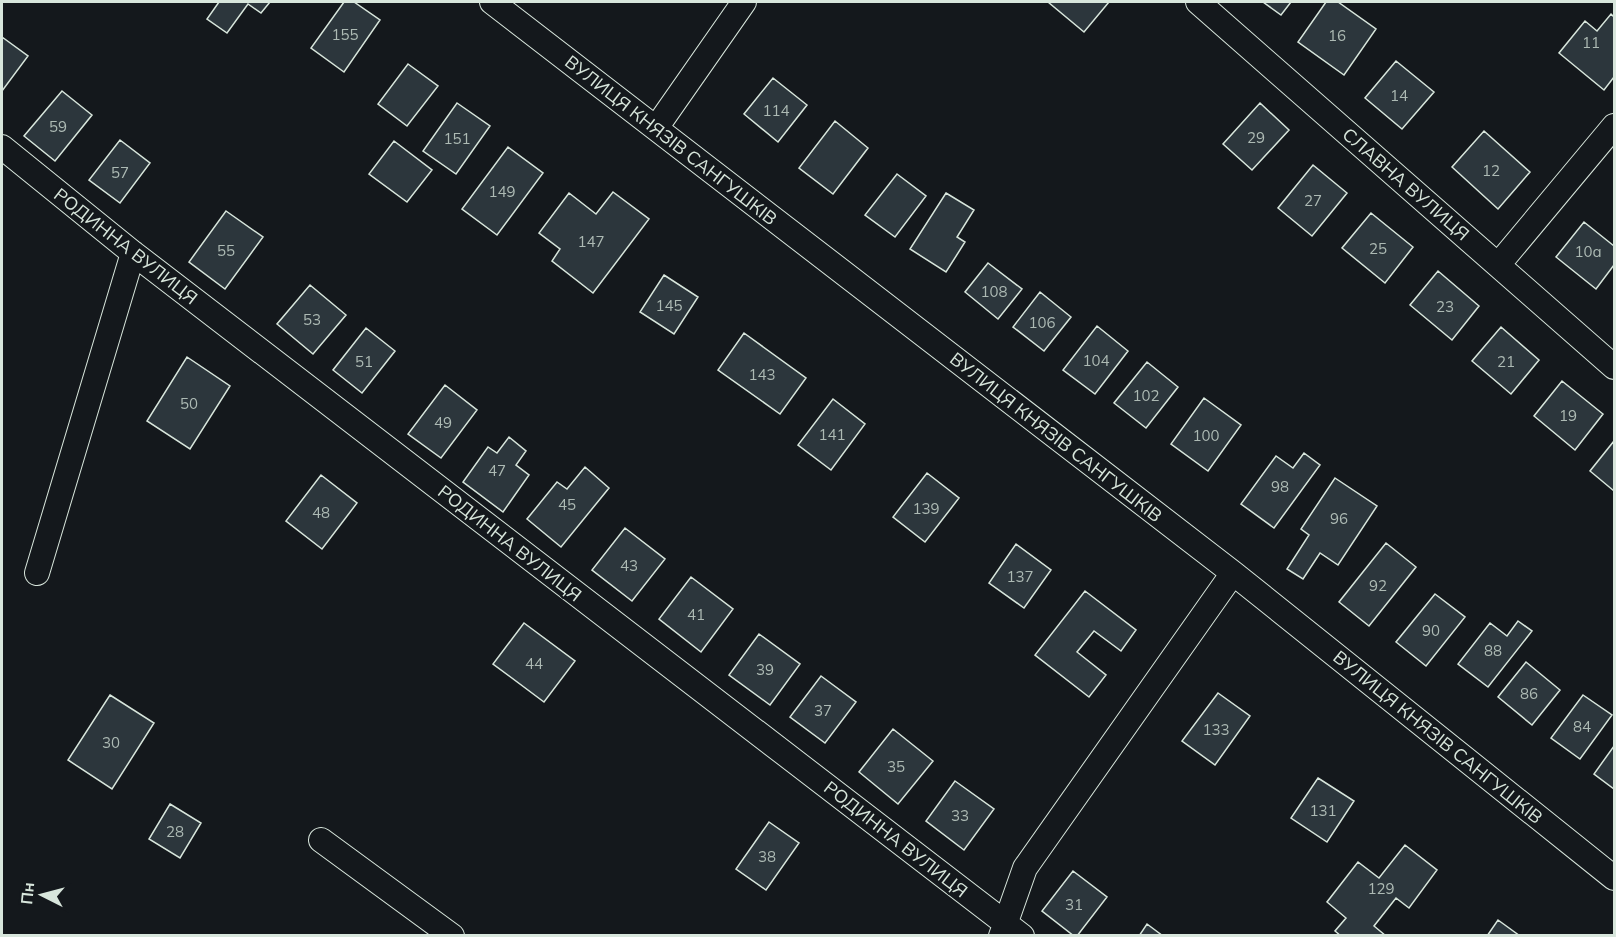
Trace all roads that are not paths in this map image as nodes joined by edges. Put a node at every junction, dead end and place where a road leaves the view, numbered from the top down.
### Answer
1 (492, 2) edge
2 (744, 2) edge
3 (1198, 2) edge
4 (1614, 126) edge
5 (656, 128) junction
6 (2, 147) edge
7 (133, 253) junction
8 (1498, 265) junction
9 (1614, 367) edge
10 (37, 573) dead end
11 (1233, 573) junction
12 (321, 840) dead end
13 (1614, 878) edge
14 (1009, 931) edge
15 (452, 936) edge

1 - 5 street, ВУЛИЦЯ КНЯЗІВ САНГУШКІВ
2 - 5 street
3 - 8 street, СЛАВНА ВУЛИЦЯ
4 - 8 street
5 - 11 street, ВУЛИЦЯ КНЯЗІВ САНГУШКІВ
6 - 7 street, РОДИННА ВУЛИЦЯ
7 - 10 street
7 - 14 street, РОДИННА ВУЛИЦЯ
8 - 9 street, СЛАВНА ВУЛИЦЯ
11 - 13 street, ВУЛИЦЯ КНЯЗІВ САНГУШКІВ
11 - 14 street
12 - 15 street

